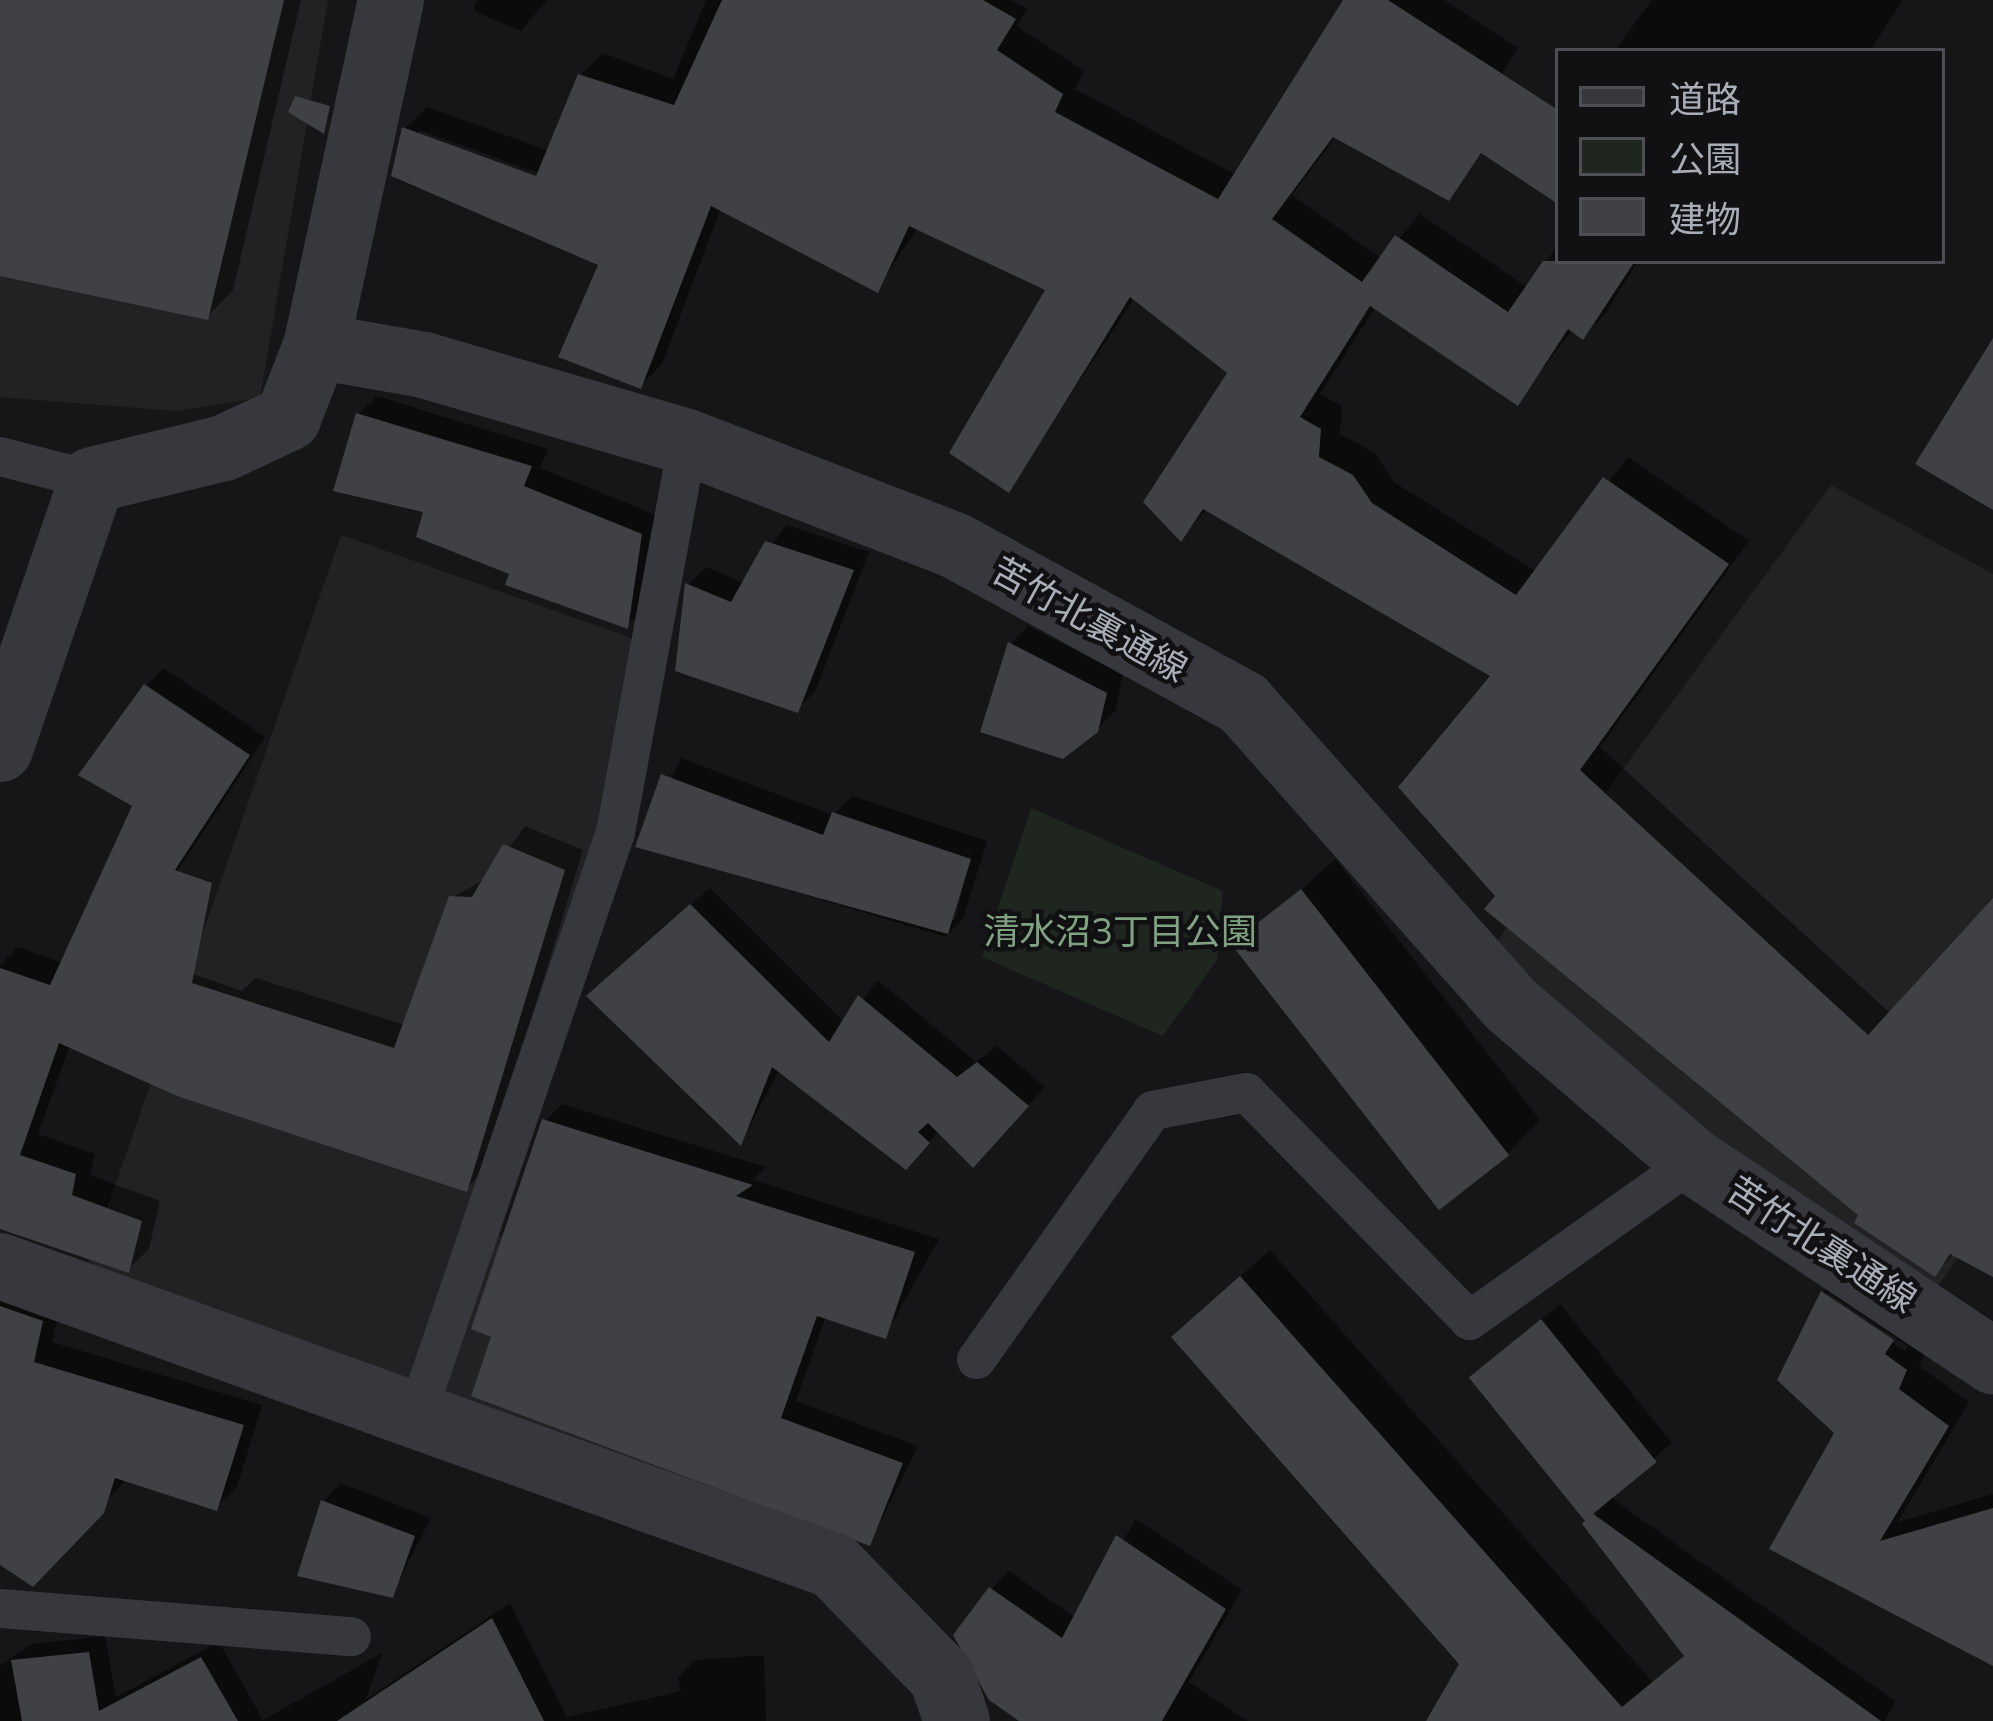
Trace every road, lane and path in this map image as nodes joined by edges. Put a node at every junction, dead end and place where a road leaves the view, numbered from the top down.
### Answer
1 (391, 0) edge
2 (316, 346) junction
3 (687, 442) junction
4 (0, 456) edge
5 (92, 480) junction
6 (0, 749) edge
7 (1693, 1161) junction
8 (0, 1266) edge
9 (976, 1359) dead end
10 (1993, 1361) edge
11 (415, 1418) junction
12 (0, 1607) edge
13 (351, 1636) dead end
14 (957, 1721) edge

1 - 2 street
2 - 3 street, 苦竹北裏通線
2 - 5 street
3 - 7 street, 苦竹北裏通線
3 - 11 lane
4 - 5 lane
5 - 6 street
7 - 9 lane
7 - 10 street, 苦竹北裏通線
8 - 11 street
11 - 14 street
12 - 13 lane

